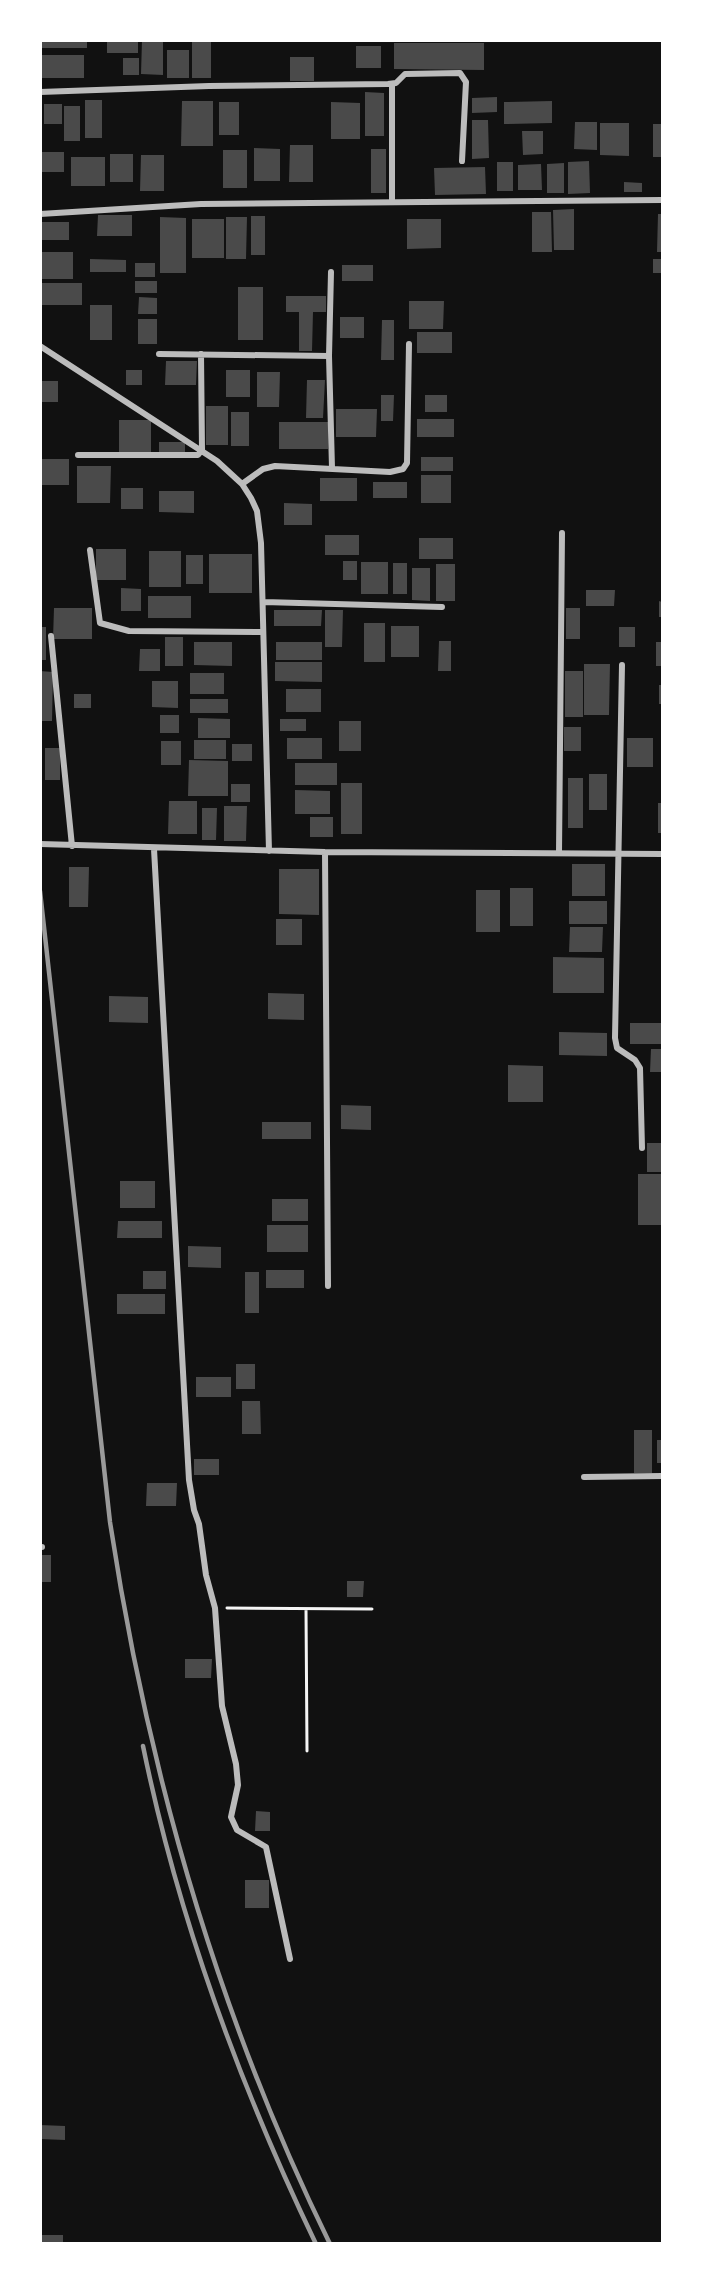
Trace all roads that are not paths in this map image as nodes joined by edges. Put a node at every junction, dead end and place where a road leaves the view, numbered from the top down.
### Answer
1 (393, 84) junction
2 (40, 92) edge
3 (462, 161) dead end
4 (663, 200) edge
5 (392, 202) junction
6 (40, 214) edge
7 (331, 272) dead end
8 (409, 344) dead end
9 (40, 346) edge
10 (159, 354) dead end
11 (201, 354) junction
12 (329, 356) junction
13 (202, 450) junction
14 (78, 455) dead end
15 (332, 468) junction
16 (242, 484) junction
17 (562, 533) dead end
18 (90, 550) dead end
19 (264, 602) junction
20 (442, 607) dead end
21 (263, 632) junction
22 (51, 636) dead end
23 (622, 665) dead end
24 (40, 844) edge
25 (72, 846) junction
26 (154, 849) junction
27 (269, 851) junction
28 (325, 852) junction
29 (560, 853) junction
30 (617, 854) junction
31 (663, 854) edge
32 (642, 1148) dead end
33 (328, 1286) dead end
34 (663, 1476) edge
35 (584, 1477) dead end
36 (290, 1959) dead end

1 - 2 street
1 - 3 street
1 - 5 street
4 - 5 street
5 - 6 street
7 - 12 street
8 - 15 street
9 - 13 street
10 - 11 street
11 - 12 street
11 - 13 street
12 - 15 street
13 - 14 street
13 - 16 street
15 - 16 street
16 - 19 street
17 - 29 street
18 - 21 street
19 - 20 street
19 - 21 street
21 - 27 street
22 - 25 street
23 - 30 street
24 - 25 street
25 - 26 street
26 - 27 street
26 - 36 street
27 - 28 street
28 - 29 street
28 - 33 street
29 - 30 street
30 - 31 street
30 - 32 street
34 - 35 street

